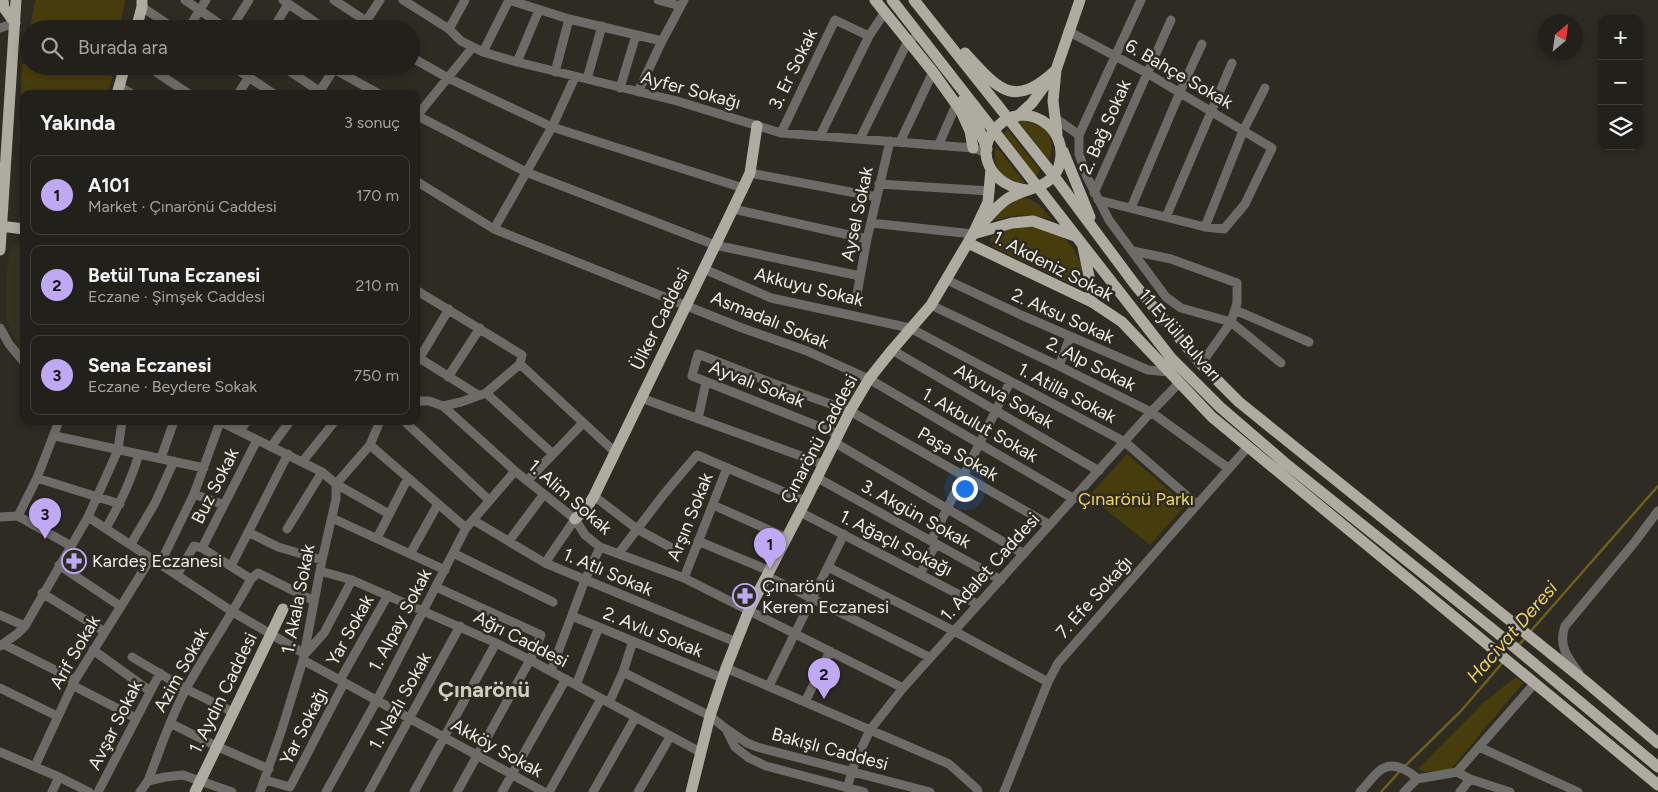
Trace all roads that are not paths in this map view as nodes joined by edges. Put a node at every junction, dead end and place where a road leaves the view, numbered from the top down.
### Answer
1 (3, 0) edge
2 (16, 0) edge
3 (184, 0) edge
4 (206, 0) edge
5 (249, 0) edge
6 (334, 0) edge
7 (380, 0) edge
8 (403, 0) edge
9 (465, 0) edge
10 (509, 0) edge
11 (658, 0) edge
12 (875, 0) edge
13 (892, 0) edge
14 (915, 0) edge
15 (1080, 0) edge
16 (1141, 0) edge
17 (285, 2) edge
18 (682, 3) edge
19 (142, 4) edge
20 (200, 10) junction
21 (539, 10) junction
22 (884, 12) junction
23 (569, 19) junction
24 (138, 20) edge
25 (163, 20) edge
26 (194, 20) edge
27 (214, 20) edge
28 (237, 20) edge
29 (277, 20) edge
30 (310, 20) edge
31 (356, 20) edge
32 (367, 20) edge
33 (1171, 20) dead end
34 (15, 23) junction
35 (602, 26) junction
36 (0, 28) edge
37 (449, 29) junction
38 (1068, 31) junction
39 (636, 35) junction
40 (919, 35) junction
41 (869, 36) junction
42 (662, 41) junction
43 (908, 41) junction
44 (1202, 44) dead end
45 (472, 48) junction
46 (483, 52) junction
47 (1115, 56) junction
48 (939, 60) junction
49 (420, 62) edge
50 (517, 62) junction
51 (1232, 63) dead end
52 (1056, 70) junction
53 (555, 72) junction
54 (933, 72) junction
55 (1147, 73) junction
56 (122, 75) edge
57 (160, 75) edge
58 (245, 75) edge
59 (297, 75) edge
60 (330, 75) edge
61 (347, 75) edge
62 (575, 77) junction
63 (249, 78) junction
64 (448, 78) junction
65 (587, 80) junction
66 (620, 88) junction
67 (1265, 88) dead end
68 (118, 90) edge
69 (183, 90) edge
70 (241, 90) edge
71 (268, 90) edge
72 (316, 90) edge
73 (319, 90) edge
74 (371, 90) edge
75 (638, 92) junction
76 (1180, 92) junction
77 (956, 105) junction
78 (1211, 111) junction
79 (420, 112) edge
80 (1013, 117) junction
81 (420, 118) edge
82 (1055, 118) junction
83 (757, 126) junction
84 (552, 127) junction
85 (994, 130) junction
86 (1243, 131) junction
87 (781, 133) junction
88 (1056, 133) junction
89 (1079, 135) junction
90 (820, 136) junction
91 (860, 139) junction
92 (890, 142) junction
93 (900, 142) junction
94 (939, 144) junction
95 (973, 148) junction
96 (1062, 149) junction
97 (987, 151) junction
98 (991, 169) junction
99 (526, 172) junction
100 (750, 173) junction
101 (1054, 176) junction
102 (420, 184) edge
103 (880, 184) junction
104 (743, 188) junction
105 (1032, 188) junction
106 (990, 191) junction
107 (1096, 196) junction
108 (877, 197) junction
109 (1131, 208) junction
110 (733, 209) junction
111 (1166, 217) junction
112 (871, 223) junction
113 (1, 226) edge
114 (1205, 227) junction
115 (20, 228) edge
116 (494, 228) junction
117 (1099, 237) junction
118 (867, 239) junction
119 (971, 239) junction
120 (1079, 240) junction
121 (716, 245) junction
122 (0, 250) edge
123 (1133, 251) junction
124 (704, 269) junction
125 (860, 276) junction
126 (947, 280) junction
127 (420, 292) edge
128 (857, 294) dead end
129 (1092, 302) junction
130 (686, 304) junction
131 (931, 305) junction
132 (450, 309) junction
133 (1235, 310) junction
134 (1231, 322) junction
135 (0, 328) edge
136 (480, 328) junction
137 (910, 328) junction
138 (1070, 337) junction
139 (1309, 342) dead end
140 (892, 350) junction
141 (420, 355) edge
142 (20, 357) edge
143 (420, 362) edge
144 (520, 364) junction
145 (1201, 364) junction
146 (1281, 364) dead end
147 (1059, 366) junction
148 (1169, 372) junction
149 (692, 376) joint
150 (448, 377) junction
151 (870, 379) junction
152 (706, 382) junction
153 (1010, 382) junction
154 (1179, 383) junction
155 (482, 394) junction
156 (641, 398) junction
157 (420, 401) edge
158 (443, 406) junction
159 (996, 410) junction
160 (850, 411) junction
161 (1150, 412) junction
162 (698, 419) junction
163 (583, 423) junction
164 (58, 425) edge
165 (121, 425) edge
166 (172, 425) edge
167 (218, 425) edge
168 (227, 425) edge
169 (244, 425) edge
170 (287, 425) edge
171 (333, 425) edge
172 (378, 425) edge
173 (408, 425) edge
174 (240, 431) junction
175 (54, 436) junction
176 (836, 438) junction
177 (257, 440) junction
178 (1125, 442) junction
179 (979, 444) junction
180 (370, 445) junction
181 (271, 447) junction
182 (1248, 448) junction
183 (118, 450) junction
184 (615, 452) junction
185 (139, 454) junction
186 (288, 454) junction
187 (553, 454) junction
188 (160, 458) junction
189 (174, 461) junction
190 (303, 461) junction
191 (823, 464) junction
192 (204, 468) junction
193 (727, 468) junction
194 (1228, 468) junction
195 (515, 470) junction
196 (1099, 471) junction
197 (322, 472) junction
198 (963, 476) junction
199 (816, 477) junction
200 (37, 478) junction
201 (408, 478) junction
202 (527, 481) junction
203 (336, 484) junction
204 (194, 494) junction
205 (544, 494) junction
206 (96, 496) junction
207 (594, 496) junction
208 (1074, 499) junction
209 (489, 500) junction
210 (805, 501) junction
211 (120, 504) junction
212 (438, 504) junction
213 (224, 505) junction
214 (713, 505) junction
215 (1197, 505) junction
216 (947, 508) junction
217 (1658, 511) edge
218 (800, 512) junction
219 (389, 514) junction
220 (18, 516) junction
221 (0, 517) edge
222 (88, 517) junction
223 (332, 518) junction
224 (473, 520) junction
225 (576, 520) junction
226 (1050, 525) junction
227 (106, 528) junction
228 (466, 528) junction
229 (286, 529) dead end
230 (637, 529) junction
231 (248, 532) junction
232 (844, 534) junction
233 (377, 538) junction
234 (787, 538) junction
235 (698, 541) junction
236 (509, 542) junction
237 (933, 543) junction
238 (131, 544) junction
239 (71, 546) junction
240 (600, 547) junction
241 (670, 547) dead end
242 (202, 548) junction
243 (453, 553) junction
244 (619, 553) junction
245 (410, 554) junction
246 (1024, 554) junction
247 (151, 558) junction
248 (322, 560) junction
249 (545, 563) junction
250 (160, 564) junction
251 (59, 565) junction
252 (231, 566) junction
253 (828, 567) junction
254 (445, 570) junction
255 (320, 571) junction
256 (768, 573) junction
257 (920, 574) junction
258 (177, 575) junction
259 (684, 578) junction
260 (251, 579) junction
261 (352, 580) junction
262 (584, 580) junction
263 (1000, 580) junction
264 (436, 587) junction
265 (42, 594) junction
266 (388, 595) junction
267 (812, 598) junction
268 (314, 601) junction
269 (553, 602) dead end
270 (977, 604) junction
271 (120, 606) junction
272 (283, 609) dead end
273 (749, 610) junction
274 (422, 611) junction
275 (233, 612) junction
276 (0, 614) edge
277 (572, 616) junction
278 (25, 626) junction
279 (460, 626) junction
280 (598, 627) junction
281 (954, 630) junction
282 (104, 632) junction
283 (795, 633) junction
284 (270, 635) junction
285 (633, 642) junction
286 (736, 642) junction
287 (496, 643) junction
288 (1, 645) edge
289 (93, 650) junction
290 (830, 651) junction
291 (132, 657) dead end
292 (304, 657) junction
293 (929, 657) junction
294 (530, 660) junction
295 (551, 671) junction
296 (623, 672) junction
297 (160, 673) junction
298 (724, 673) junction
299 (566, 680) junction
300 (1532, 680) junction
301 (1585, 681) junction
302 (342, 682) junction
303 (1048, 682) junction
304 (74, 683) junction
305 (576, 684) junction
306 (769, 686) junction
307 (0, 688) edge
308 (903, 688) junction
309 (186, 689) junction
310 (150, 691) junction
311 (376, 700) junction
312 (605, 701) junction
313 (805, 702) junction
314 (232, 712) junction
315 (57, 716) junction
316 (710, 716) junction
317 (136, 718) junction
318 (409, 718) junction
319 (635, 718) junction
320 (170, 723) junction
321 (725, 728) junction
322 (870, 730) junction
323 (444, 737) junction
324 (670, 737) junction
325 (1658, 743) edge
326 (216, 746) junction
327 (1479, 747) junction
328 (700, 752) junction
329 (1, 756) edge
330 (477, 756) junction
331 (35, 766) junction
332 (1658, 767) edge
333 (269, 769) junction
334 (852, 772) junction
335 (1457, 772) junction
336 (512, 774) junction
337 (1415, 776) junction
338 (60, 777) junction
339 (1470, 779) junction
340 (201, 780) junction
341 (265, 780) junction
342 (148, 781) junction
343 (1658, 786) edge
344 (847, 788) junction
345 (1487, 788) edge
346 (918, 791) edge
347 (52, 792) edge
348 (89, 792) edge
349 (98, 792) edge
350 (140, 792) edge
351 (195, 792) edge
352 (232, 792) edge
353 (260, 792) edge
354 (326, 792) edge
355 (369, 792) edge
356 (414, 792) edge
357 (457, 792) edge
358 (502, 792) edge
359 (544, 792) edge
360 (549, 792) edge
361 (593, 792) edge
362 (638, 792) edge
363 (691, 792) edge
364 (864, 792) edge
365 (930, 792) edge
366 (978, 792) edge
367 (1004, 792) edge
368 (1360, 792) edge
369 (1404, 792) edge
370 (1460, 792) edge
371 (1510, 792) edge
372 (1578, 792) edge

1 - 34 main road
2 - 34 main road
3 - 20 street
4 - 20 street
5 - 28 street
6 - 31 street
7 - 32 street
8 - 37 street, Ayfer Sokağı
9 - 37 street
10 - 21 street
10 - 46 street
11 - 18 street
12 - 22 main road
13 - 40 main road, 11 Eylül Bulvarı
14 - 52 main road
14 - 80 main road, 11 Eylül Bulvarı
15 - 38 main road
16 - 47 street
17 - 29 street
17 - 30 street
18 - 42 street
19 - 24 main road
19 - 25 street
20 - 26 street
20 - 27 street
21 - 23 street
21 - 50 street
22 - 41 street
22 - 43 main road
23 - 35 street
23 - 53 street
33 - 55 street, 2. Bağ Sokak
34 - 36 street
34 - 113 main road
35 - 39 street
35 - 65 street
37 - 45 street, Ayfer Sokağı
38 - 47 street, 6. Bahçe Sokak
38 - 52 main road
39 - 42 street
39 - 66 street
40 - 43 street
40 - 48 main road, 11 Eylül Bulvarı
41 - 87 street, 3. Er Sokak
41 - 90 street
42 - 75 street
43 - 54 main road
43 - 91 street
44 - 76 street
45 - 46 street, Ayfer Sokağı
45 - 64 street
46 - 50 street, Ayfer Sokağı
47 - 55 street, 6. Bahçe Sokak
47 - 89 street
48 - 85 main road, 11 Eylül Bulvarı
48 - 97 main road
49 - 64 street
50 - 53 street, Ayfer Sokağı
51 - 78 street
52 - 80 main road
52 - 82 main road
53 - 62 street, Ayfer Sokağı
54 - 77 main road
54 - 93 street
55 - 76 street, 6. Bahçe Sokak
55 - 107 street, 2. Bağ Sokak
56 - 68 main road
57 - 69 street
58 - 63 street
59 - 72 street
60 - 73 street
61 - 74 street
62 - 65 street, Ayfer Sokağı
62 - 84 street
63 - 70 street
63 - 71 street
64 - 79 street
64 - 84 street
65 - 66 street, Ayfer Sokağı
66 - 75 street, Ayfer Sokağı
67 - 86 street
75 - 83 street, Ayfer Sokağı
76 - 78 street, 6. Bahçe Sokak
76 - 109 street
77 - 94 street
77 - 95 main road
78 - 86 street, 6. Bahçe Sokak
78 - 111 street
80 - 85 main road
80 - 88 main road
80 - 101 main road, 11 Eylül Bulvarı
81 - 99 street
82 - 88 main road
82 - 89 street
83 - 87 street, Ayfer Sokağı
83 - 100 main road, Ülker Caddesi
84 - 99 street
84 - 104 street
85 - 97 main road
85 - 105 main road, 11 Eylül Bulvarı
86 - 114 street
86 - 114 street, 6. Bahçe Sokak
87 - 90 street, Ayfer Sokağı
88 - 96 main road
89 - 107 street
90 - 91 street, Ayfer Sokağı
91 - 92 street, Ayfer Sokağı
92 - 93 street, Ayfer Sokağı
92 - 103 street, Aysel Sokak
93 - 94 street, Ayfer Sokağı
94 - 95 street, Ayfer Sokağı
95 - 97 street, Ayfer Sokağı
96 - 101 main road
96 - 117 main road
97 - 98 main road
98 - 105 main road
98 - 106 main road
99 - 116 street
99 - 121 street
100 - 104 main road, Ülker Caddesi
100 - 108 street
101 - 105 main road
101 - 117 main road, 11 Eylül Bulvarı
102 - 116 street, Asmadalı Sokak
103 - 106 street
103 - 108 street, Aysel Sokak
104 - 110 main road, Ülker Caddesi
105 - 119 main road
105 - 120 main road, 11 Eylül Bulvarı
106 - 119 main road
107 - 109 street
107 - 123 street
108 - 112 street, Aysel Sokak
109 - 111 street
110 - 118 street
110 - 121 main road, Ülker Caddesi
111 - 114 street
112 - 118 street, Aysel Sokak
112 - 119 street
113 - 115 main road
113 - 122 main road
116 - 130 street, Asmadalı Sokak
117 - 145 main road, 11 Eylül Bulvarı
118 - 125 street, Aysel Sokak
119 - 120 main road
119 - 126 main road, Çınarönü Caddesi
119 - 129 main road, 1. Akdeniz Sokak
120 - 129 main road
120 - 332 main road, 11 Eylül Bulvarı
121 - 124 main road, Ülker Caddesi
121 - 125 street
123 - 133 street
123 - 134 street
124 - 130 main road, Ülker Caddesi
124 - 137 street, Akkuyu Sokak
125 - 128 street, Aysel Sokak
126 - 131 main road, Çınarönü Caddesi
126 - 138 street, 2. Aksu Sokak
127 - 132 street
129 - 148 main road, 1. Akdeniz Sokak
130 - 151 street, Asmadalı Sokak
130 - 156 main road, Ülker Caddesi
131 - 137 main road, Çınarönü Caddesi
131 - 147 street, 2. Alp Sokak
132 - 136 street
132 - 141 street
133 - 134 street
133 - 139 street
134 - 145 street
134 - 146 street
135 - 142 street
136 - 144 street
136 - 150 street
137 - 140 main road, Çınarönü Caddesi
137 - 153 street, 1. Atilla Sokak
138 - 147 street
138 - 148 street, 2. Aksu Sokak
140 - 151 main road, Çınarönü Caddesi
140 - 159 street, Akyuva Sokak
143 - 150 street
144 - 155 street
144 - 163 street
145 - 301 main road, 11 Eylül Bulvarı
147 - 161 street, 2. Alp Sokak
148 - 154 main road, 1. Akdeniz Sokak
149 - 152 street, Ayvalı Sokak
149 - 160 street, Paşa Sokak
150 - 155 street
151 - 160 main road, Çınarönü Caddesi
151 - 179 street, 1. Akbulut Sokak
152 - 162 street
152 - 176 street, Ayvalı Sokak
153 - 159 street
153 - 178 street, 1. Atilla Sokak
154 - 161 street, 1. Adalet Caddesi
154 - 182 main road, 1. Akdeniz Sokak
155 - 158 street
155 - 187 street
156 - 162 street
156 - 184 main road, Ülker Caddesi
157 - 158 street
158 - 195 street, 1. Alim Sokak
159 - 179 street
159 - 196 street, Akyuva Sokak
160 - 176 main road, Çınarönü Caddesi
160 - 198 street, Paşa Sokak
161 - 178 street, 1. Adalet Caddesi
161 - 194 street, 2. Alp Sokak
162 - 191 street
163 - 184 street
163 - 187 street
164 - 175 street
165 - 183 street
166 - 188 street
167 - 192 street
168 - 174 street
169 - 174 street
170 - 181 street
171 - 190 street
172 - 180 street
173 - 209 street
174 - 177 street
175 - 183 street
175 - 200 street
176 - 191 main road, Çınarönü Caddesi
176 - 216 street, Ayvalı Sokak
177 - 181 street
177 - 213 street, Buz Sokak
178 - 196 street, 1. Adalet Caddesi
178 - 215 street, 1. Atilla Sokak
179 - 198 street
179 - 208 street, 1. Akbulut Sokak
180 - 201 street
180 - 203 street
181 - 186 street
182 - 194 street, 7. Efe Sokağı
182 - 300 main road, 1. Akdeniz Sokak
183 - 185 street
183 - 206 street
184 - 207 main road, Ülker Caddesi
185 - 188 street
185 - 211 street
186 - 190 street
186 - 231 street
187 - 202 street
188 - 189 street
189 - 192 street
189 - 238 street
190 - 197 street
191 - 199 main road, Çınarönü Caddesi
192 - 204 street
193 - 210 street
193 - 214 street, Arşın Sokak
193 - 230 street
194 - 215 street, 7. Efe Sokağı
195 - 202 street, 1. Alim Sokak
195 - 209 street, 1. Alpay Sokak
196 - 208 street, 1. Adalet Caddesi
197 - 203 street
197 - 229 street
198 - 216 street
198 - 226 street, Paşa Sokak
199 - 210 main road, Çınarönü Caddesi
199 - 237 street, 3. Akgün Sokak
200 - 206 street
200 - 220 street
201 - 212 street
201 - 219 street
202 - 205 street, 1. Alim Sokak
203 - 219 street
203 - 223 street, 1. Akala Sokak
204 - 213 street
204 - 250 street
205 - 225 street, 1. Alim Sokak
205 - 236 street
206 - 211 street
206 - 222 street
207 - 225 main road, Ülker Caddesi
207 - 230 street
208 - 226 street, 1. Adalet Caddesi
209 - 224 street, 1. Alpay Sokak
210 - 218 main road, Çınarönü Caddesi
211 - 227 street
212 - 228 street
212 - 245 street
213 - 242 street, Buz Sokak
214 - 234 street
214 - 235 street, Arşın Sokak
215 - 303 street, 7. Efe Sokağı
216 - 237 street
216 - 246 street, Ayvalı Sokak
217 - 301 street
218 - 232 street, 1. Ağaçlı Sokağı
218 - 234 main road, Çınarönü Caddesi
219 - 233 street
220 - 221 street
220 - 239 street
222 - 227 street, Akköy Sokak
222 - 239 street
223 - 233 street
223 - 248 street, 1. Akala Sokak
224 - 228 street, 1. Alpay Sokak
224 - 236 street, 1. Atlı Sokak
225 - 240 street, 1. Alim Sokak
225 - 249 street
226 - 246 street, 1. Adalet Caddesi
227 - 238 street, Akköy Sokak
228 - 243 street, 1. Alpay Sokak
230 - 241 street
230 - 244 street
231 - 248 street
231 - 252 street
232 - 253 street
232 - 257 street, 1. Ağaçlı Sokağı
233 - 245 street
234 - 256 main road, Çınarönü Caddesi
235 - 256 street
235 - 259 street, Arşın Sokak
236 - 249 street, 1. Atlı Sokak
237 - 257 street
237 - 263 street, 3. Akgün Sokak
238 - 247 street, Akköy Sokak
239 - 251 street
240 - 244 street, 1. Alim Sokak
240 - 262 street
242 - 252 street
242 - 258 street
243 - 254 street, 1. Alpay Sokak
243 - 269 street
244 - 259 street, 1. Alim Sokak
245 - 254 street
246 - 263 street, 1. Adalet Caddesi
247 - 250 street, Akköy Sokak
247 - 271 street, Arif Sokak
248 - 255 street, 1. Akala Sokak
249 - 262 street, 1. Atlı Sokak
250 - 258 street, Akköy Sokak
251 - 265 street
251 - 271 street
252 - 260 street
253 - 267 street
253 - 281 street
254 - 264 street, 1. Alpay Sokak
255 - 261 street, Ağrı Caddesi
255 - 268 street, 1. Akala Sokak
256 - 267 street
256 - 273 main road, Çınarönü Caddesi
257 - 270 street, 1. Ağaçlı Sokağı
258 - 275 street, Akköy Sokak
259 - 273 street, 1. Alim Sokak
260 - 268 street
260 - 275 street, Azim Sokak
261 - 266 street, Ağrı Caddesi
261 - 292 street
262 - 277 street
262 - 286 street, 1. Atlı Sokak
263 - 270 street, 1. Adalet Caddesi
264 - 274 street, 1. Alpay Sokak
264 - 294 street
265 - 278 street
265 - 282 street
266 - 274 street, Ağrı Caddesi
266 - 302 street, Yar Sokak
267 - 283 street
267 - 293 street
268 - 292 street, 1. Akala Sokak
270 - 281 street, 1. Adalet Caddesi
271 - 282 street, Arif Sokak
272 - 284 main road, 1. Aydın Caddesi
273 - 283 street, 1. Alim Sokak
273 - 286 main road, Çınarönü Caddesi
274 - 279 street, Ağrı Caddesi
274 - 311 street, 1. Alpay Sokak
275 - 284 street, Akköy Sokak
275 - 309 street, Azim Sokak
276 - 278 street
277 - 280 street, 2. Avlu Sokak
277 - 295 street
278 - 288 street
279 - 287 street, Ağrı Caddesi
279 - 318 street, 1. Nazlı Sokak
280 - 285 street, 2. Avlu Sokak
280 - 305 street
281 - 293 street, 1. Adalet Caddesi
281 - 303 street
282 - 289 street, Arif Sokak
283 - 290 street, 1. Alim Sokak
283 - 306 street
284 - 292 street, Akköy Sokak
284 - 314 main road, 1. Aydın Caddesi
285 - 296 street
285 - 298 street, 2. Avlu Sokak
286 - 298 main road, Çınarönü Caddesi
287 - 294 street, Ağrı Caddesi
287 - 323 street
288 - 304 street
289 - 304 street, Arif Sokak
289 - 310 street
290 - 308 street, 1. Alim Sokak
290 - 313 street
291 - 297 street
292 - 302 street, Akköy Sokak
292 - 333 street, 1. Akala Sokak
293 - 308 street, 1. Adalet Caddesi
294 - 295 street, Ağrı Caddesi
294 - 330 street
295 - 299 street, Ağrı Caddesi
296 - 312 street
296 - 316 street, Bakışlı Caddesi
297 - 309 street
297 - 310 street, Avşar Sokak
298 - 306 street, 2. Avlu Sokak
298 - 316 main road, Çınarönü Caddesi
299 - 305 street, Ağrı Caddesi
299 - 336 street
300 - 327 street
300 - 343 main road, 1. Akdeniz Sokak
301 - 325 main road
302 - 311 street, Akköy Sokak
302 - 341 street, Yar Sokağı
303 - 367 street, 7. Efe Sokağı
304 - 315 street, Arif Sokak
304 - 317 street
305 - 312 street, Ağrı Caddesi
306 - 313 street, 2. Avlu Sokak
307 - 315 street
308 - 322 street, 1. Adalet Caddesi
309 - 314 street
309 - 320 street, Azim Sokak
310 - 317 street, Avşar Sokak
311 - 318 street, Akköy Sokak
311 - 354 street, 1. Alpay Sokak
312 - 319 street, Ağrı Caddesi
312 - 360 street
313 - 322 street, 2. Avlu Sokak
314 - 326 main road, 1. Aydın Caddesi
315 - 331 street, Arif Sokak
316 - 321 street, Bakışlı Caddesi
316 - 328 main road, Çınarönü Caddesi
317 - 349 street, Avşar Sokak
318 - 323 street, Akköy Sokak
318 - 355 street, 1. Nazlı Sokak
319 - 324 street, Ağrı Caddesi
319 - 361 street
320 - 326 street
320 - 342 street, Azim Sokak
321 - 334 street, Bakışlı Caddesi
321 - 344 street, Bakışlı Caddesi
322 - 334 street, 1. Adalet Caddesi
322 - 366 street, 2. Avlu Sokak
323 - 330 street, Akköy Sokak
323 - 356 street
324 - 328 street, Ağrı Caddesi
324 - 362 street
326 - 333 street
326 - 340 main road, 1. Aydın Caddesi
327 - 335 street
327 - 372 street
328 - 363 main road, Çınarönü Caddesi
329 - 331 street
330 - 336 street, Akköy Sokak
330 - 357 street
331 - 338 street
333 - 341 street, 1. Akala Sokak
334 - 344 street, 1. Adalet Caddesi
334 - 346 street, Bakışlı Caddesi
335 - 337 street
335 - 339 street
336 - 358 street
336 - 359 street, Akköy Sokak
337 - 368 street
337 - 369 street
338 - 347 street
338 - 348 street
339 - 345 street
339 - 370 street
340 - 342 street
340 - 351 main road, 1. Aydın Caddesi
340 - 352 street
341 - 353 street, 1. Akala Sokak
342 - 350 street, Azim Sokak
344 - 364 street, Bakışlı Caddesi
345 - 371 street
346 - 365 street, Bakışlı Caddesi

